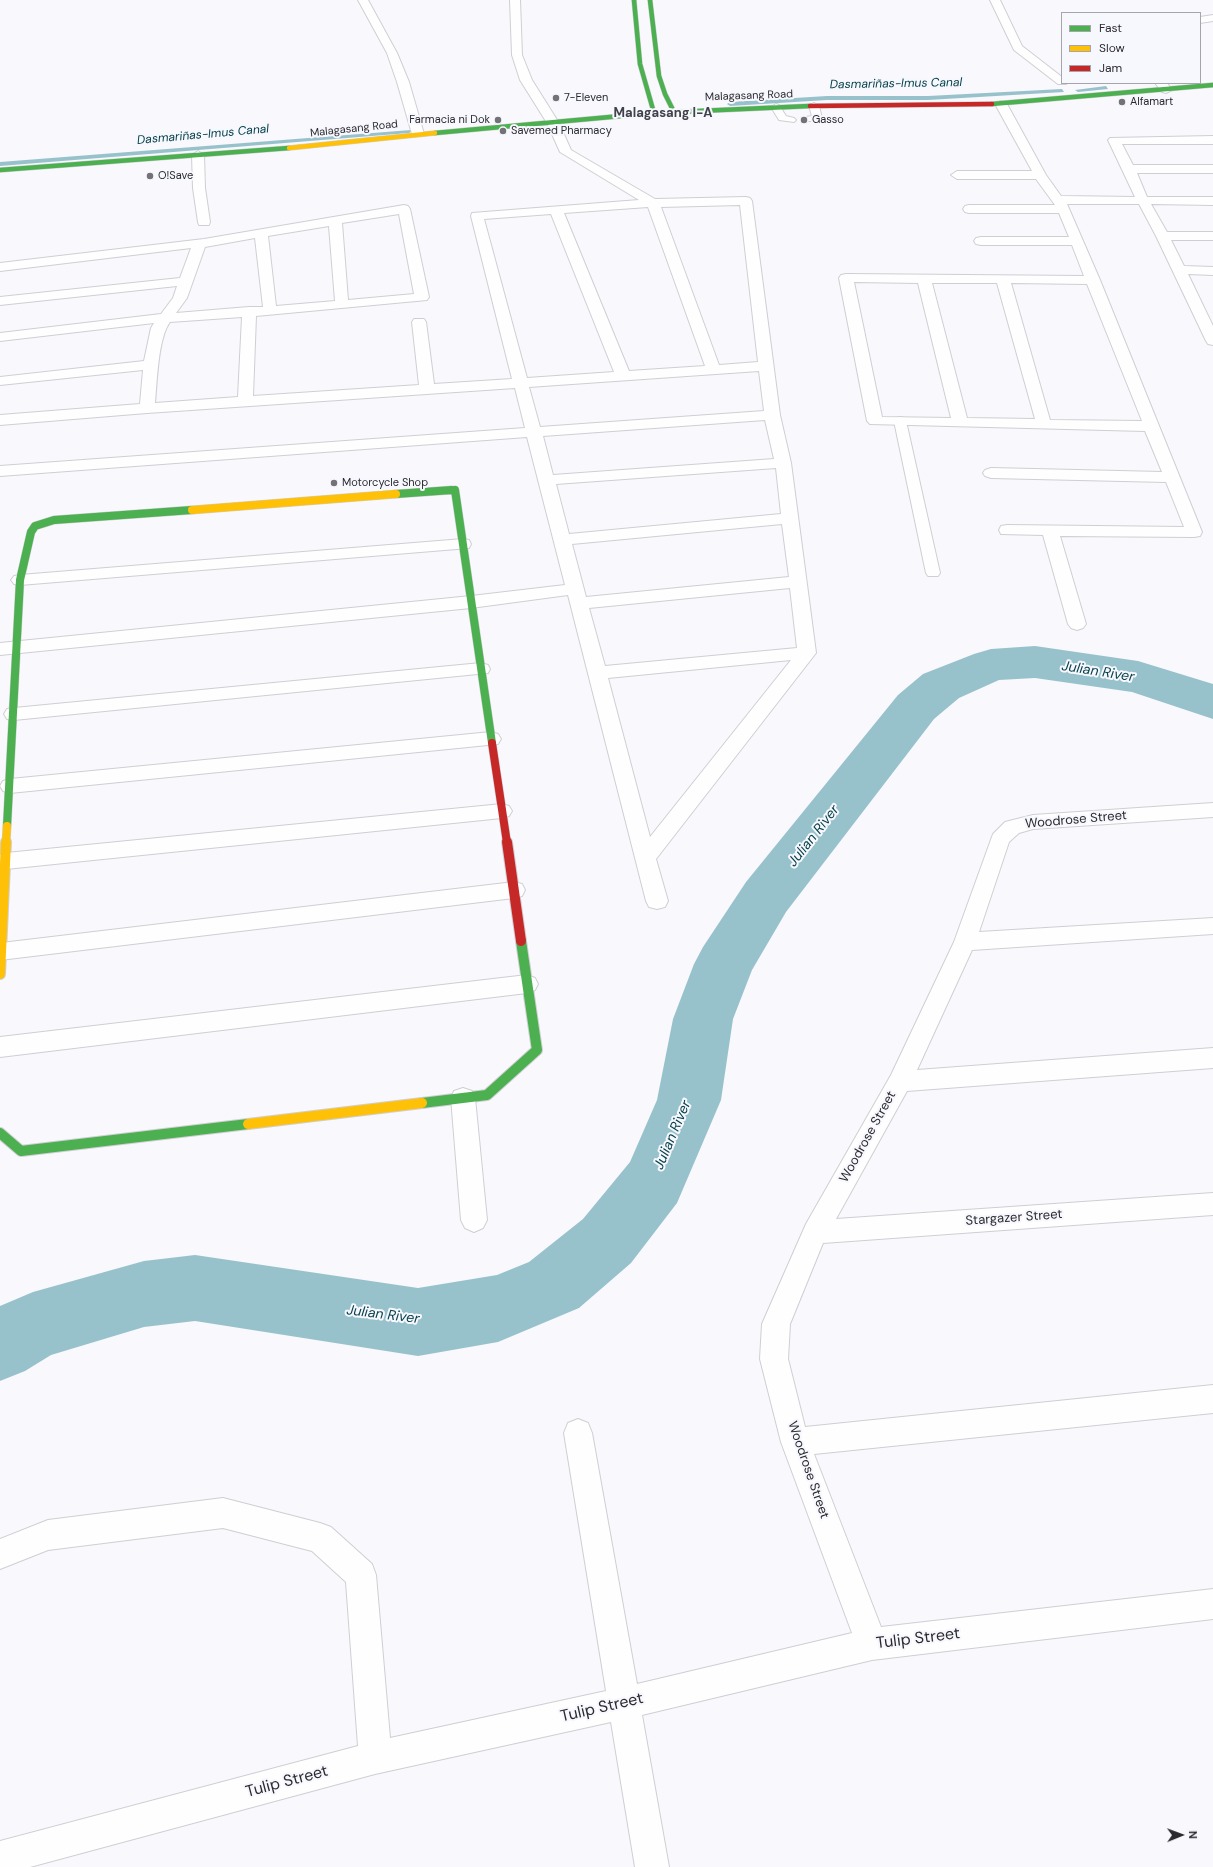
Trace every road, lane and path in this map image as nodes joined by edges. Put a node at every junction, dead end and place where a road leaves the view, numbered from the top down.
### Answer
1 (363, 0) edge
2 (515, 0) edge
3 (634, 0) edge
4 (650, 0) edge
5 (995, 0) edge
6 (1213, 18) edge
7 (1201, 20) edge
8 (1061, 81) edge
9 (1064, 84) edge
10 (1213, 84) edge
11 (1164, 86) edge
12 (1075, 97) junction
13 (1002, 104) junction
14 (814, 106) junction
15 (776, 107) junction
16 (674, 112) junction
17 (654, 113) junction
18 (809, 119) dead end
19 (792, 120) dead end
20 (553, 123) junction
21 (418, 134) junction
22 (1213, 140) edge
23 (198, 155) junction
24 (1129, 169) junction
25 (1213, 169) edge
26 (0, 170) edge
27 (957, 175) dead end
28 (1040, 175) junction
29 (1143, 201) junction
30 (1213, 201) edge
31 (653, 203) junction
32 (1061, 205) junction
33 (969, 209) dead end
34 (556, 210) junction
35 (335, 221) junction
36 (204, 222) dead end
37 (261, 233) junction
38 (1163, 236) junction
39 (1213, 236) edge
40 (981, 241) dead end
41 (1077, 241) junction
42 (199, 244) junction
43 (0, 267) edge
44 (1179, 270) junction
45 (1213, 271) edge
46 (924, 279) junction
47 (187, 280) junction
48 (1003, 280) junction
49 (1093, 280) junction
50 (0, 302) edge
51 (342, 305) junction
52 (249, 311) junction
53 (270, 311) junction
54 (1197, 311) junction
55 (1213, 311) edge
56 (164, 318) junction
57 (419, 322) dead end
58 (0, 337) edge
59 (1213, 341) edge
60 (151, 365) junction
61 (767, 366) junction
62 (713, 369) junction
63 (623, 375) junction
64 (0, 381) edge
65 (521, 382) junction
66 (426, 388) junction
67 (246, 401) junction
68 (147, 408) junction
69 (772, 415) junction
70 (0, 420) edge
71 (900, 421) junction
72 (960, 422) junction
73 (1044, 424) junction
74 (1152, 426) junction
75 (534, 432) junction
76 (783, 463) junction
77 (0, 471) edge
78 (991, 473) dead end
79 (1172, 477) junction
80 (548, 480) junction
81 (789, 518) junction
82 (1007, 530) dead end
83 (1050, 531) junction
84 (562, 540) junction
85 (463, 544) junction
86 (933, 573) dead end
87 (20, 580) junction
88 (797, 582) junction
89 (577, 596) junction
90 (471, 602) junction
91 (1077, 624) dead end
92 (8, 648) edge
93 (807, 652) junction
94 (481, 669) junction
95 (597, 674) junction
96 (14, 714) junction
97 (491, 739) junction
98 (10, 786) junction
99 (1213, 810) edge
100 (502, 811) junction
101 (646, 857) junction
102 (6, 861) junction
103 (514, 890) junction
104 (657, 901) dead end
105 (1213, 926) edge
106 (965, 942) junction
107 (1, 952) junction
108 (0, 974) edge
109 (527, 984) junction
110 (0, 1047) edge
111 (1213, 1058) edge
112 (900, 1081) junction
113 (463, 1098) junction
114 (0, 1133) edge
115 (1213, 1204) edge
116 (474, 1220) dead end
117 (815, 1232) junction
118 (1213, 1398) edge
119 (578, 1432) dead end
120 (795, 1442) junction
121 (0, 1554) edge
122 (1213, 1604) edge
123 (872, 1644) junction
124 (624, 1703) junction
125 (375, 1758) junction
126 (0, 1858) edge
127 (652, 1867) edge

1 - 21 street
2 - 20 street
3 - 17 street
4 - 16 street
5 - 8 street
6 - 7 street
9 - 12 street
10 - 11 street, Malagasang Road
11 - 12 street, Malagasang Road
12 - 13 street, Malagasang Road
13 - 14 street, Malagasang Road
13 - 28 street
14 - 15 street, Malagasang Road
14 - 18 lane
15 - 16 street, Malagasang Road
15 - 19 lane
16 - 17 street, Malagasang Road
17 - 20 street, Malagasang Road
20 - 21 street, Malagasang Road
20 - 31 street
21 - 23 street, Malagasang Road
22 - 24 street
23 - 26 street, Malagasang Road
23 - 36 street
24 - 25 street
24 - 29 street
27 - 28 street
28 - 32 street
29 - 30 street
29 - 32 street
29 - 38 street
31 - 34 street
31 - 61 street
31 - 62 street
32 - 33 street
32 - 41 street
34 - 63 street
34 - 65 street
35 - 37 street
35 - 51 street
35 - 51 street
37 - 42 street
37 - 53 street
38 - 39 street
38 - 44 street
40 - 41 street
41 - 49 street
42 - 43 street
42 - 47 street
44 - 45 street
44 - 54 street
46 - 48 street
46 - 71 street
46 - 72 street
47 - 50 street
47 - 56 street
48 - 49 street
48 - 73 street
49 - 74 street
51 - 53 street
52 - 53 street
52 - 56 street
52 - 67 street
54 - 55 street
54 - 59 street
56 - 58 street
56 - 60 street
57 - 66 street
60 - 64 street
60 - 68 street
61 - 62 street
61 - 69 street
62 - 63 street
63 - 65 street
65 - 66 street
65 - 75 street
66 - 67 street
67 - 68 street
68 - 70 street
69 - 75 street
69 - 76 street
71 - 72 street
71 - 86 lane
72 - 73 street
73 - 74 street
74 - 79 street
75 - 77 street
75 - 80 street
76 - 80 street
76 - 81 street
78 - 79 street
79 - 83 street
80 - 84 street
81 - 84 street
81 - 88 street
82 - 83 street
83 - 91 street
84 - 89 street
85 - 87 street
85 - 87 street
85 - 90 street
87 - 92 street
88 - 89 street
88 - 93 street
89 - 90 street
89 - 95 street
90 - 92 street
90 - 94 street
92 - 96 street
93 - 95 street
93 - 101 street
94 - 96 street
94 - 97 street
95 - 101 street
96 - 98 street
97 - 98 street
97 - 100 street
98 - 102 street
99 - 106 street, Woodrose Street
100 - 102 street
100 - 103 street
101 - 104 street
102 - 107 street
103 - 107 street
103 - 109 street
105 - 106 street
106 - 112 street, Woodrose Street
107 - 108 street
109 - 110 street
109 - 113 street
111 - 112 street
112 - 117 street, Woodrose Street
113 - 114 street
113 - 116 street
115 - 117 street, Stargazer Street
117 - 120 street, Woodrose Street
118 - 120 street
119 - 124 street
120 - 123 street, Woodrose Street
121 - 125 street
122 - 123 street, Tulip Street
123 - 124 street, Tulip Street
124 - 125 street, Tulip Street
124 - 127 street
125 - 126 street, Tulip Street

